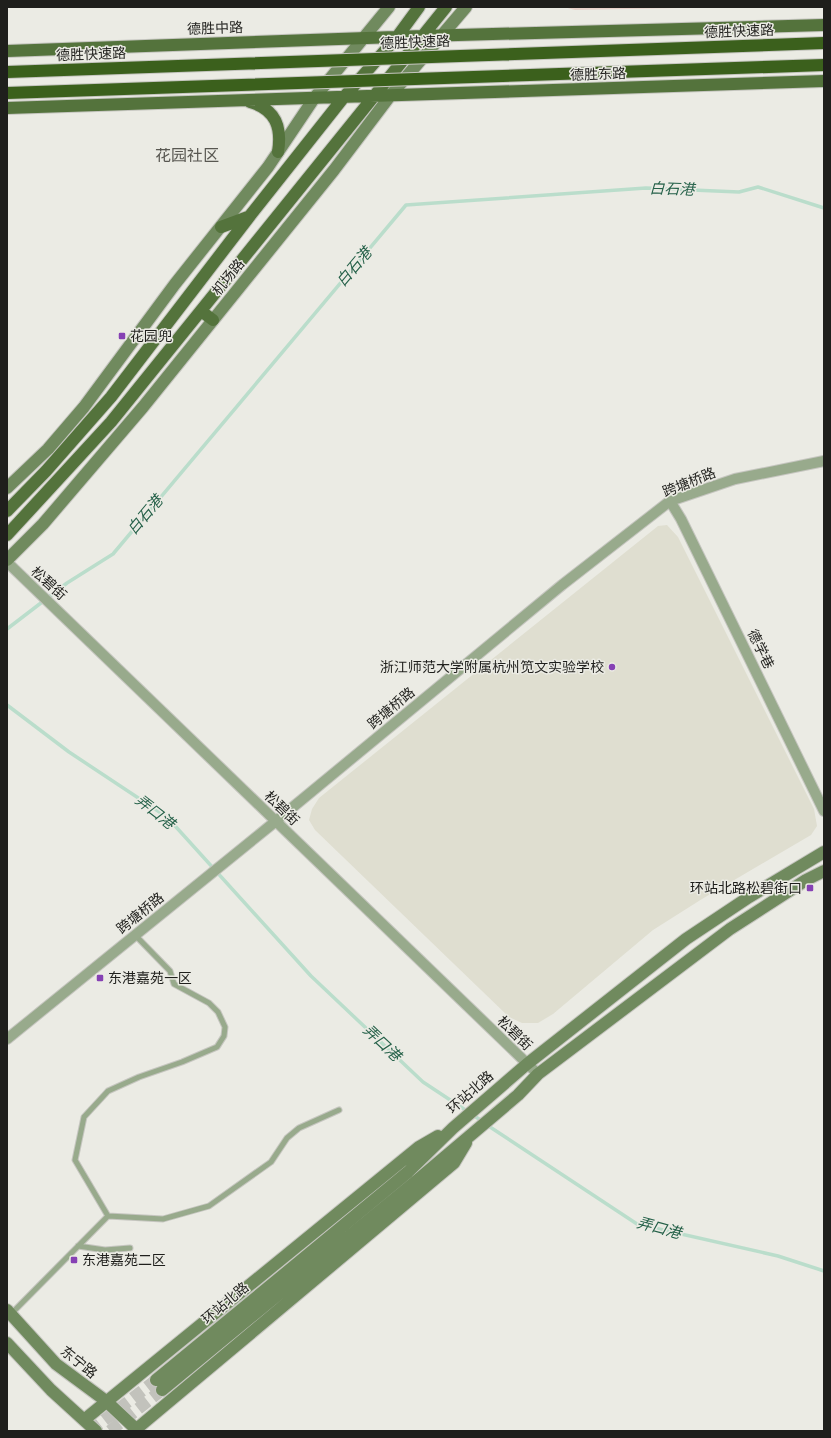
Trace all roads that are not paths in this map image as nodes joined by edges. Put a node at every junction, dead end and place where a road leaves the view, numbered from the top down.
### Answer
1 (389, 7) edge
2 (419, 7) edge
3 (446, 7) edge
4 (466, 7) edge
5 (824, 25) edge
6 (443, 35) junction
7 (397, 36) junction
8 (423, 36) junction
9 (365, 38) junction
10 (824, 43) edge
11 (7, 51) edge
12 (824, 65) edge
13 (7, 72) edge
14 (824, 81) edge
15 (7, 93) edge
16 (390, 96) junction
17 (315, 97) junction
18 (344, 97) junction
19 (372, 97) junction
20 (243, 100) junction
21 (7, 108) edge
22 (278, 152) junction
23 (249, 217) junction
24 (221, 227) junction
25 (201, 311) junction
26 (213, 320) junction
27 (824, 461) edge
28 (7, 488) edge
29 (670, 501) junction
30 (7, 511) edge
31 (7, 535) edge
32 (7, 561) edge
33 (824, 811) edge
34 (276, 821) junction
35 (824, 852) edge
36 (824, 871) edge
37 (135, 935) junction
38 (7, 1039) edge
39 (527, 1064) junction
40 (538, 1074) junction
41 (339, 1110) dead end
42 (453, 1128) junction
43 (470, 1136) junction
44 (108, 1216) junction
45 (78, 1246) junction
46 (130, 1248) dead end
47 (9, 1312) edge
48 (7, 1343) edge
49 (106, 1401) junction
50 (84, 1420) junction
51 (136, 1430) edge
52 (96, 1431) edge

1 - 9 main road
2 - 7 main road, 机场路
3 - 8 main road, 机场路
4 - 6 main road, 机场路
5 - 6 main road
6 - 8 main road
6 - 16 main road, 机场路
7 - 8 main road, 德胜中路
7 - 9 main road, 德胜中路
7 - 18 main road, 机场路
8 - 19 main road, 机场路
9 - 11 main road, 德胜中路
9 - 17 main road
10 - 13 highway, 德胜快速路, bridge
12 - 15 highway, bridge
14 - 16 main road, 德胜东路
16 - 19 main road, 德胜东路
16 - 26 main road, 机场路
17 - 18 main road
17 - 20 main road
17 - 22 main road
18 - 19 main road
18 - 23 main road, 机场路
19 - 25 main road, 机场路
20 - 21 main road
20 - 22 main road
22 - 24 main road
23 - 24 main road
23 - 30 main road, 机场路
24 - 28 main road
25 - 26 main road
25 - 31 main road, 机场路
26 - 32 main road, 机场路
27 - 29 street, 跨塘桥路
29 - 33 street, 德学巷
29 - 34 street, 跨塘桥路
32 - 34 street, 松碧街
34 - 37 street, 跨塘桥路
34 - 39 street, 松碧街
35 - 39 main road, 环站北路
36 - 40 main road, 环站北路
37 - 38 street, 跨塘桥路
37 - 44 lane
39 - 40 street, 松碧街
39 - 42 main road, 环站北路
40 - 43 main road, 环站北路
41 - 44 lane
42 - 43 main road, 环站北路
42 - 49 main road
43 - 51 main road
44 - 45 lane
45 - 46 lane
45 - 47 lane
47 - 49 main road, 东宁路
48 - 50 main road
49 - 50 main road
49 - 51 main road, 东宁路
50 - 52 main road

